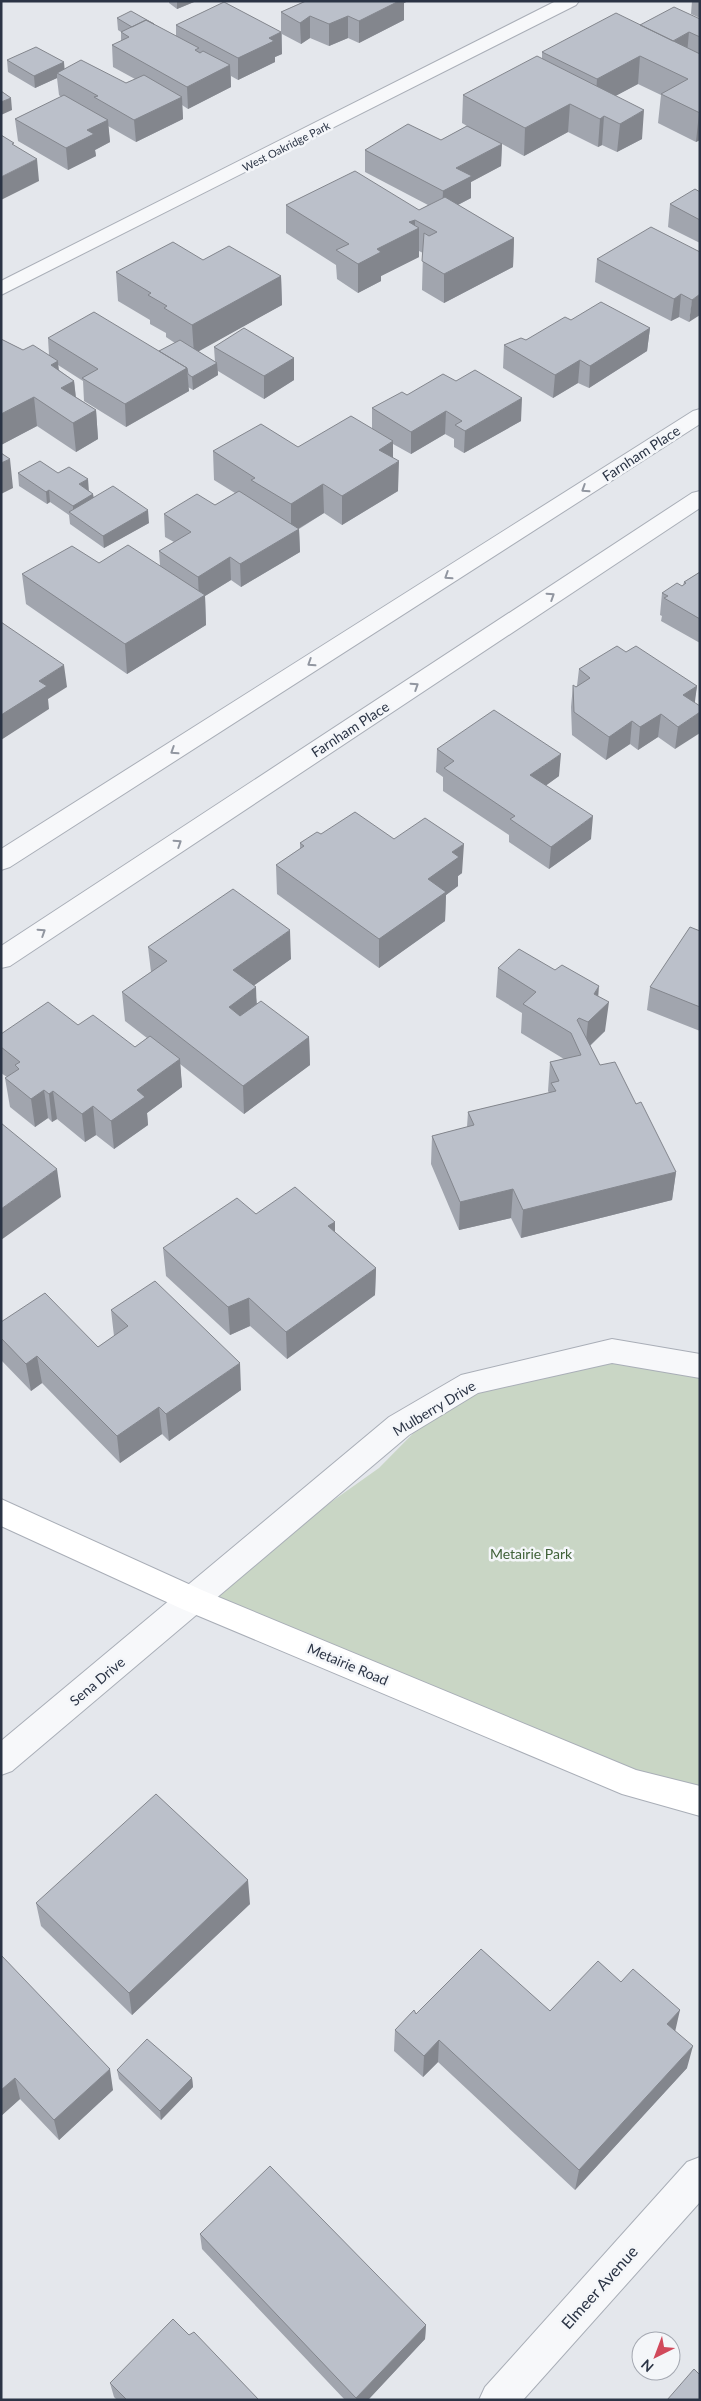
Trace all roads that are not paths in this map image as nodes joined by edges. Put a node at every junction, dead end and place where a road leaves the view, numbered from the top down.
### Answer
1 (570, 1) edge
2 (1, 289) edge
3 (700, 415) edge
4 (700, 498) edge
5 (1, 861) edge
6 (1, 959) edge
7 (700, 1366) edge
8 (1, 1512) edge
9 (194, 1600) junction
10 (1, 1761) edge
11 (700, 1801) edge
12 (700, 2175) edge
13 (498, 2400) edge

1 - 2 street, West Oakridge Park
3 -> 5 street, Farnham Place
6 -> 4 street, Farnham Place
7 - 9 street, Mulberry Drive
8 - 9 main road, Metairie Road
9 - 10 street, Sena Drive
9 - 11 main road, Metairie Road
12 - 13 street, Elmeer Avenue

